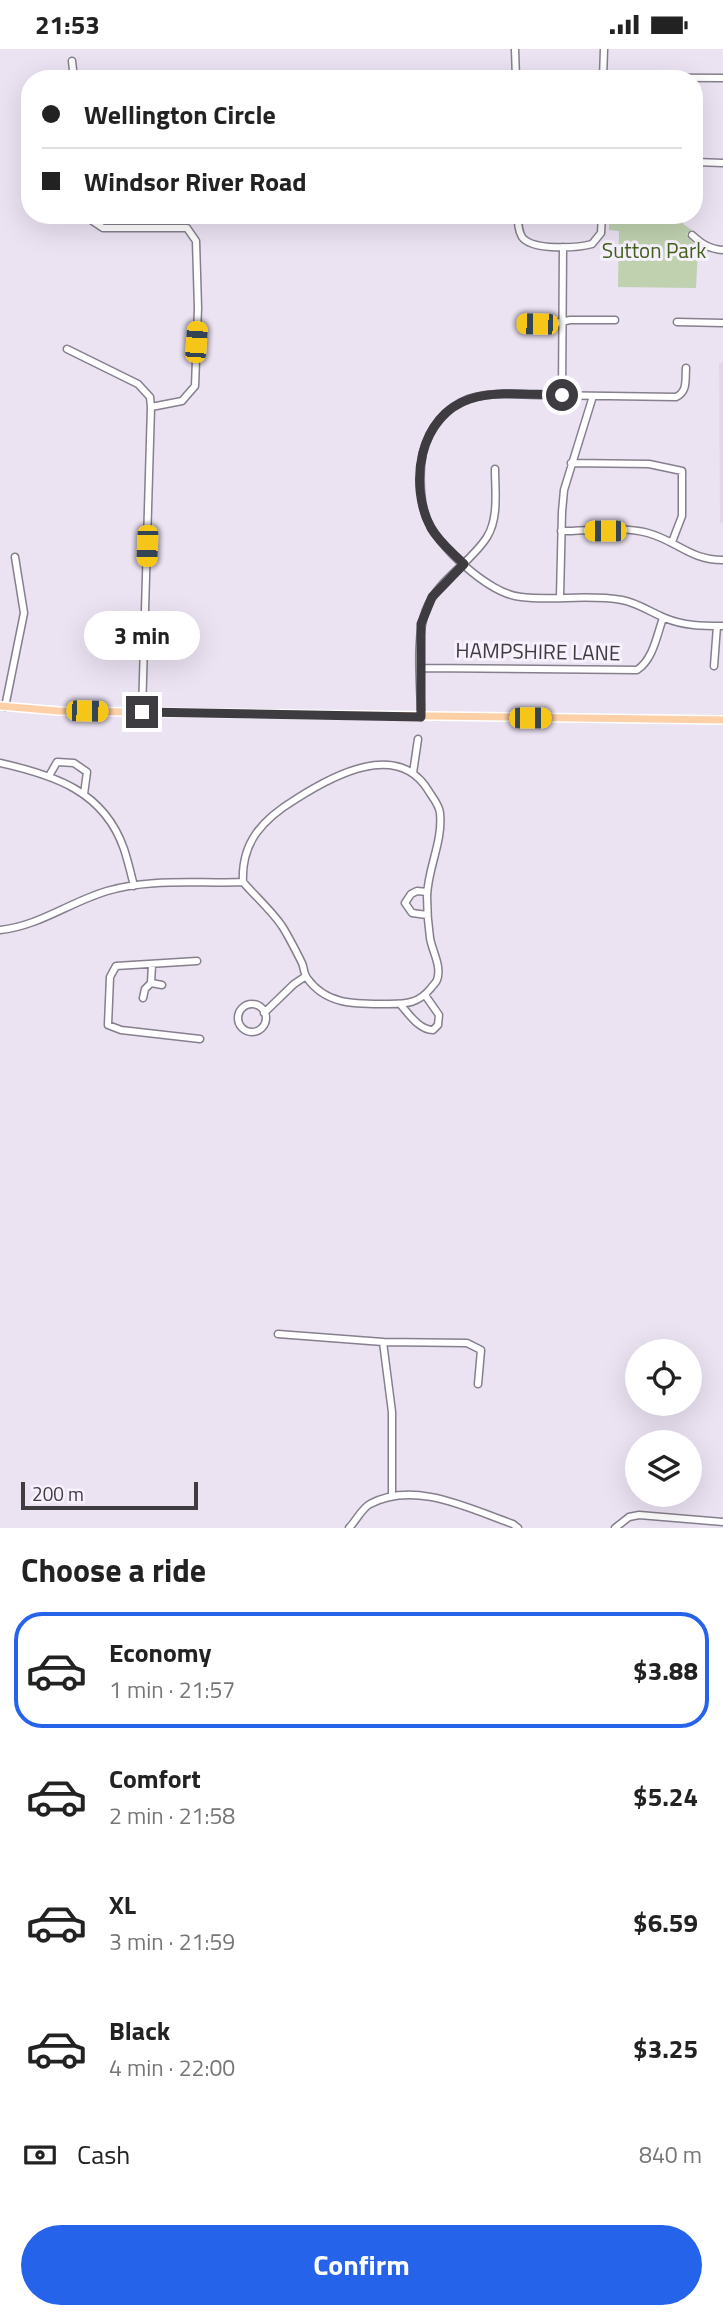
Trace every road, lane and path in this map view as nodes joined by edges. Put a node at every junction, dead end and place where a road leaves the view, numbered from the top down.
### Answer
1 (515, 49) edge
2 (604, 49) edge
3 (72, 61) dead end
4 (73, 70) edge
5 (516, 70) edge
6 (603, 70) edge
7 (703, 78) edge
8 (723, 78) edge
9 (703, 162) edge
10 (723, 163) edge
11 (97, 224) edge
12 (519, 224) edge
13 (602, 224) edge
14 (692, 235) dead end
15 (563, 247) junction
16 (723, 250) edge
17 (615, 320) dead end
18 (677, 322) dead end
19 (562, 323) junction
20 (723, 323) edge
21 (521, 324) dead end
22 (67, 349) dead end
23 (686, 368) dead end
24 (562, 395) junction
25 (593, 395) junction
26 (151, 408) junction
27 (571, 463) junction
28 (495, 469) dead end
29 (561, 531) junction
30 (672, 542) junction
31 (15, 557) dead end
32 (723, 560) edge
33 (464, 564) junction
34 (560, 597) junction
35 (663, 618) junction
36 (720, 626) edge
37 (715, 666) dead end
38 (421, 669) junction
39 (3, 707) edge
40 (142, 712) junction
41 (421, 717) junction
42 (723, 720) edge
43 (418, 739) dead end
44 (0, 763) edge
45 (413, 773) junction
46 (49, 776) junction
47 (84, 794) junction
48 (243, 882) junction
49 (134, 886) junction
50 (428, 892) junction
51 (427, 915) junction
52 (0, 930) edge
53 (197, 961) dead end
54 (152, 965) junction
55 (306, 976) junction
56 (150, 983) junction
57 (162, 985) dead end
58 (425, 995) junction
59 (143, 998) dead end
60 (400, 1004) junction
61 (264, 1013) junction
62 (200, 1039) dead end
63 (278, 1334) dead end
64 (383, 1342) junction
65 (478, 1384) dead end
66 (392, 1496) junction
67 (723, 1522) edge
68 (353, 1526) edge
69 (518, 1528) edge
70 (615, 1528) edge

1 - 5 street
2 - 6 street
3 - 4 street
7 - 8 street
9 - 10 street
11 - 26 street
12 - 15 street
13 - 15 street
14 - 16 street
15 - 19 street
17 - 19 street
18 - 20 street
19 - 21 street
19 - 24 street
22 - 26 street
23 - 25 street
24 - 25 street
24 - 33 street
25 - 27 street
26 - 40 street
27 - 29 street
27 - 30 street
28 - 33 street
29 - 30 street
29 - 34 street
30 - 32 street
31 - 39 street
33 - 34 street
33 - 38 street
34 - 35 street
35 - 36 street
35 - 38 street, HAMPSHIRE LANE
36 - 37 street
38 - 41 street
39 - 40 main road
40 - 41 main road
41 - 42 main road
43 - 45 street
44 - 46 street
45 - 48 street
45 - 50 street
46 - 47 street
46 - 47 street
47 - 49 street
48 - 49 street
48 - 55 street
49 - 52 street
50 - 51 street
50 - 51 street
51 - 58 street
53 - 54 street
54 - 56 street
54 - 62 street
55 - 60 street
55 - 61 street
56 - 57 street
56 - 59 street
58 - 60 street
58 - 60 street
61 - 61 street
63 - 64 street
64 - 65 street
64 - 66 street
66 - 68 street
66 - 69 street
67 - 70 street

